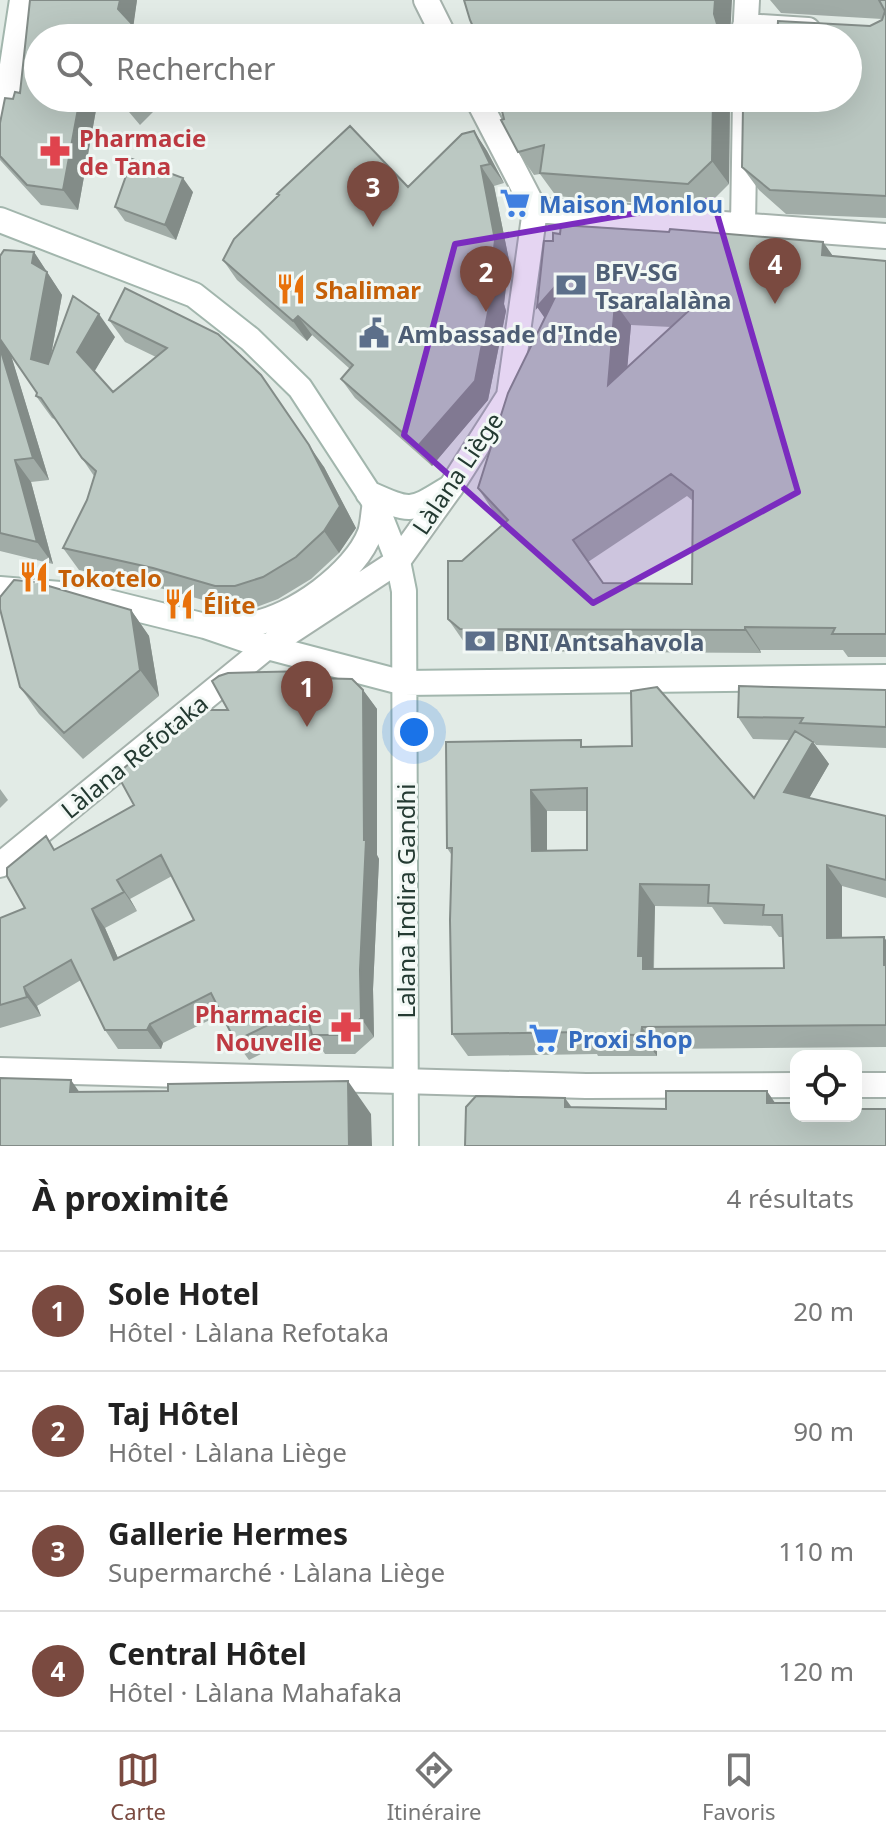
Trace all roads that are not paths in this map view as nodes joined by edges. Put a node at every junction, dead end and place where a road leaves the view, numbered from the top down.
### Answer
1 (22, 0) edge
2 (426, 0) edge
3 (747, 0) edge
4 (438, 24) edge
5 (746, 24) edge
6 (484, 112) edge
7 (745, 112) edge
8 (0, 144) edge
9 (535, 210) junction
10 (0, 220) edge
11 (743, 226) junction
12 (886, 236) edge
13 (451, 487) junction
14 (372, 498) junction
15 (398, 561) junction
16 (0, 589) edge
17 (205, 626) junction
18 (267, 647) junction
19 (886, 677) edge
20 (404, 683) junction
21 (0, 865) edge
22 (0, 1070) edge
23 (407, 1080) junction
24 (790, 1085) edge
25 (862, 1085) edge
26 (886, 1085) edge
27 (406, 1146) edge

1 - 8 street
2 - 4 street
3 - 5 street
6 - 9 street
7 - 11 street
9 - 11 street
9 - 13 street, Làlana Liège
10 - 14 street, Lalana Indira Gandhi
11 - 12 street
13 - 14 street
13 - 15 street, Làlana Liège
14 - 15 street, Lalana Indira Gandhi
14 - 17 street
15 - 18 street, Làlana Liège
15 - 20 street, Lalana Indira Gandhi
16 - 17 street
17 - 18 street
18 - 20 street
18 - 21 street, Làlana Refotaka
19 - 20 street
20 - 23 street, Lalana Indira Gandhi
22 - 23 street
23 - 24 street
23 - 27 street, Lalana Indira Gandhi
25 - 26 street

